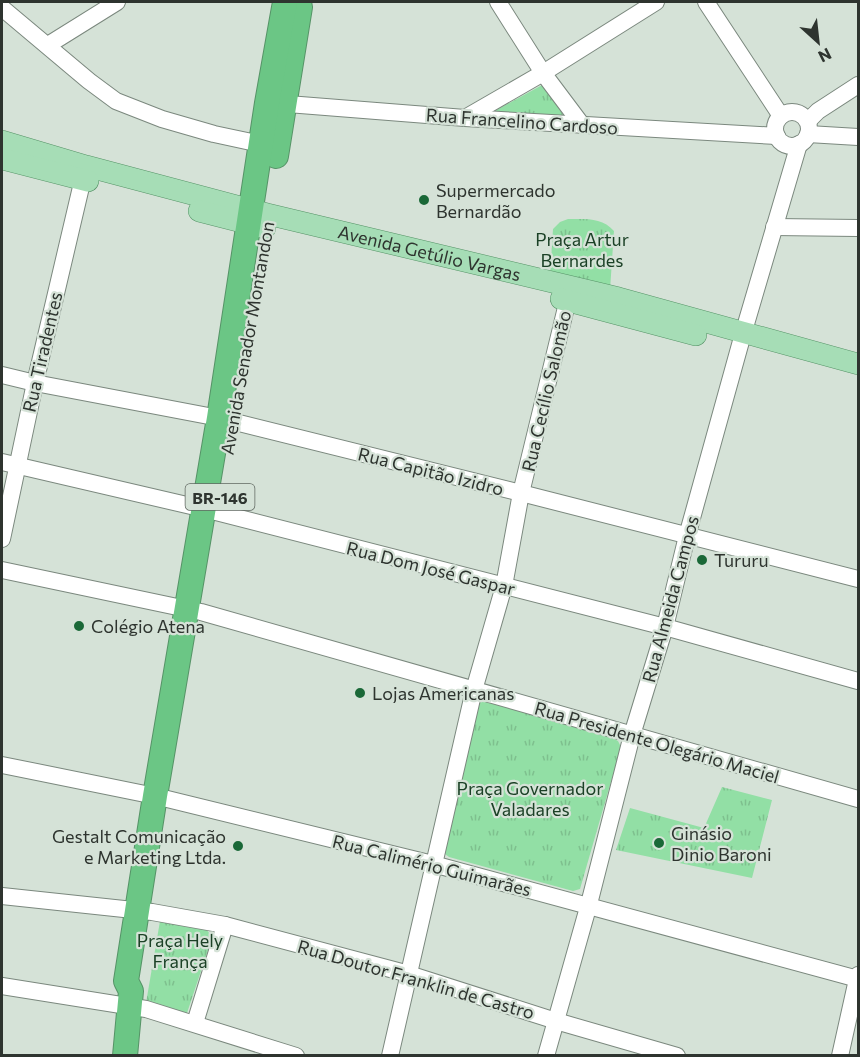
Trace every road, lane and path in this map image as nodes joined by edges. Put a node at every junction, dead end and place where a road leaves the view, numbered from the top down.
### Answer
1 (117, 2) edge
2 (285, 2) edge
3 (301, 2) edge
4 (498, 2) edge
5 (656, 2) edge
6 (706, 2) edge
7 (2, 8) edge
8 (48, 45) junction
9 (543, 73) junction
10 (858, 85) edge
11 (276, 104) junction
12 (781, 116) junction
13 (465, 118) junction
14 (582, 125) junction
15 (805, 133) junction
16 (777, 136) junction
17 (858, 137) edge
18 (2, 141) edge
19 (269, 145) junction
20 (2, 159) edge
21 (84, 173) junction
22 (259, 219) junction
23 (774, 227) junction
24 (858, 228) edge
25 (569, 294) junction
26 (741, 340) junction
27 (858, 364) edge
28 (2, 375) edge
29 (858, 378) edge
30 (35, 383) junction
31 (226, 421) junction
32 (10, 464) edge
33 (521, 493) junction
34 (211, 511) junction
35 (687, 536) junction
36 (2, 539) edge
37 (2, 570) edge
38 (858, 579) edge
39 (504, 586) junction
40 (194, 611) junction
41 (665, 627) junction
42 (858, 681) edge
43 (474, 690) junction
44 (632, 735) junction
45 (2, 765) edge
46 (162, 799) junction
47 (858, 799) edge
48 (433, 864) junction
49 (2, 896) edge
50 (589, 904) junction
51 (145, 911) junction
52 (225, 925) junction
53 (409, 974) junction
54 (858, 977) edge
55 (2, 986) edge
56 (126, 1000) junction
57 (556, 1021) junction
58 (195, 1023) junction
59 (125, 1056) edge
60 (296, 1056) edge
61 (390, 1056) edge
62 (546, 1056) edge
63 (677, 1056) edge
64 (840, 1056) edge

1 - 8 street
2 - 11 highway, Avenida Senador Montandon / BR-146
3 - 11 highway, Avenida Senador Montandon / BR-146
4 - 9 street
5 - 9 street
6 - 12 street
7 - 8 street
8 - 19 street
9 - 13 street
9 - 14 street
10 - 15 street
11 - 13 street, Rua Francelino Cardoso
11 - 19 highway, Avenida Senador Montandon / BR-146
12 - 15 street
12 - 16 street
13 - 14 street, Rua Francelino Cardoso
14 - 16 street, Rua Francelino Cardoso
15 - 16 street
15 - 17 street
15 - 23 street, Rua Almeida Campos
18 - 21 main road, Avenida Getúlio Vargas
19 - 22 highway, Avenida Senador Montandon / BR-146
20 - 21 main road, Avenida Getúlio Vargas
21 - 22 main road, Avenida Getúlio Vargas
21 - 30 street, Rua Tiradentes
22 - 25 main road, Avenida Getúlio Vargas
22 - 31 highway, Avenida Senador Montandon / BR-146
23 - 24 street
23 - 26 street, Rua Almeida Campos
25 - 26 main road, Avenida Getúlio Vargas
25 - 33 street, Rua Cecílio Salomão
26 - 27 main road, Avenida Getúlio Vargas
26 - 29 main road, Avenida Getúlio Vargas
26 - 35 street, Rua Almeida Campos
28 - 30 street, Rua Capitão Izidro
30 - 31 street, Rua Capitão Izidro
30 - 32 street, Rua Tiradentes
31 - 33 street, Rua Capitão Izidro
31 - 34 highway, Avenida Senador Montandon / BR-146
32 - 34 street, Rua Dom José Gaspar
32 - 36 street, Rua Tiradentes
33 - 35 street, Rua Capitão Izidro
33 - 39 street, Rua Cecílio Salomão
34 - 39 street, Rua Dom José Gaspar
34 - 40 highway, Avenida Senador Montandon / BR-146
35 - 38 street, Rua Capitão Izidro
35 - 41 street, Rua Almeida Campos
37 - 40 street, Rua Presidente Olegário Maciel
39 - 41 street, Rua Dom José Gaspar
39 - 43 street, Rua Cecílio Salomão
40 - 43 street, Rua Presidente Olegário Maciel
40 - 46 highway, Avenida Senador Montandon / BR-146
41 - 42 street, Rua Dom José Gaspar
41 - 44 street, Rua Almeida Campos
43 - 44 street, Rua Presidente Olegário Maciel
43 - 48 street, Rua Cecílio Salomão
44 - 47 street, Rua Presidente Olegário Maciel
44 - 50 street, Rua Almeida Campos
45 - 46 street, Rua Calimério Guimarães
46 - 48 street, Rua Calimério Guimarães
46 - 51 highway, Avenida Senador Montandon / BR-146
48 - 50 street, Rua Calimério Guimarães
48 - 53 street, Rua Cecílio Salomão
49 - 51 street, Rua Doutor Franklin de Castro
50 - 54 street, Rua Calimério Guimarães
50 - 57 street, Rua Almeida Campos
51 - 52 street, Rua Doutor Franklin de Castro
51 - 56 highway, Avenida Senador Montandon / BR-146
52 - 53 street, Rua Doutor Franklin de Castro
52 - 58 street
53 - 57 street, Rua Doutor Franklin de Castro
53 - 61 street, Rua Cecílio Salomão
54 - 64 street
55 - 56 street
56 - 58 street
56 - 59 highway, Avenida Senador Montandon / BR-146
57 - 62 street, Rua Almeida Campos
57 - 63 street, Rua Doutor Franklin de Castro
58 - 60 street

